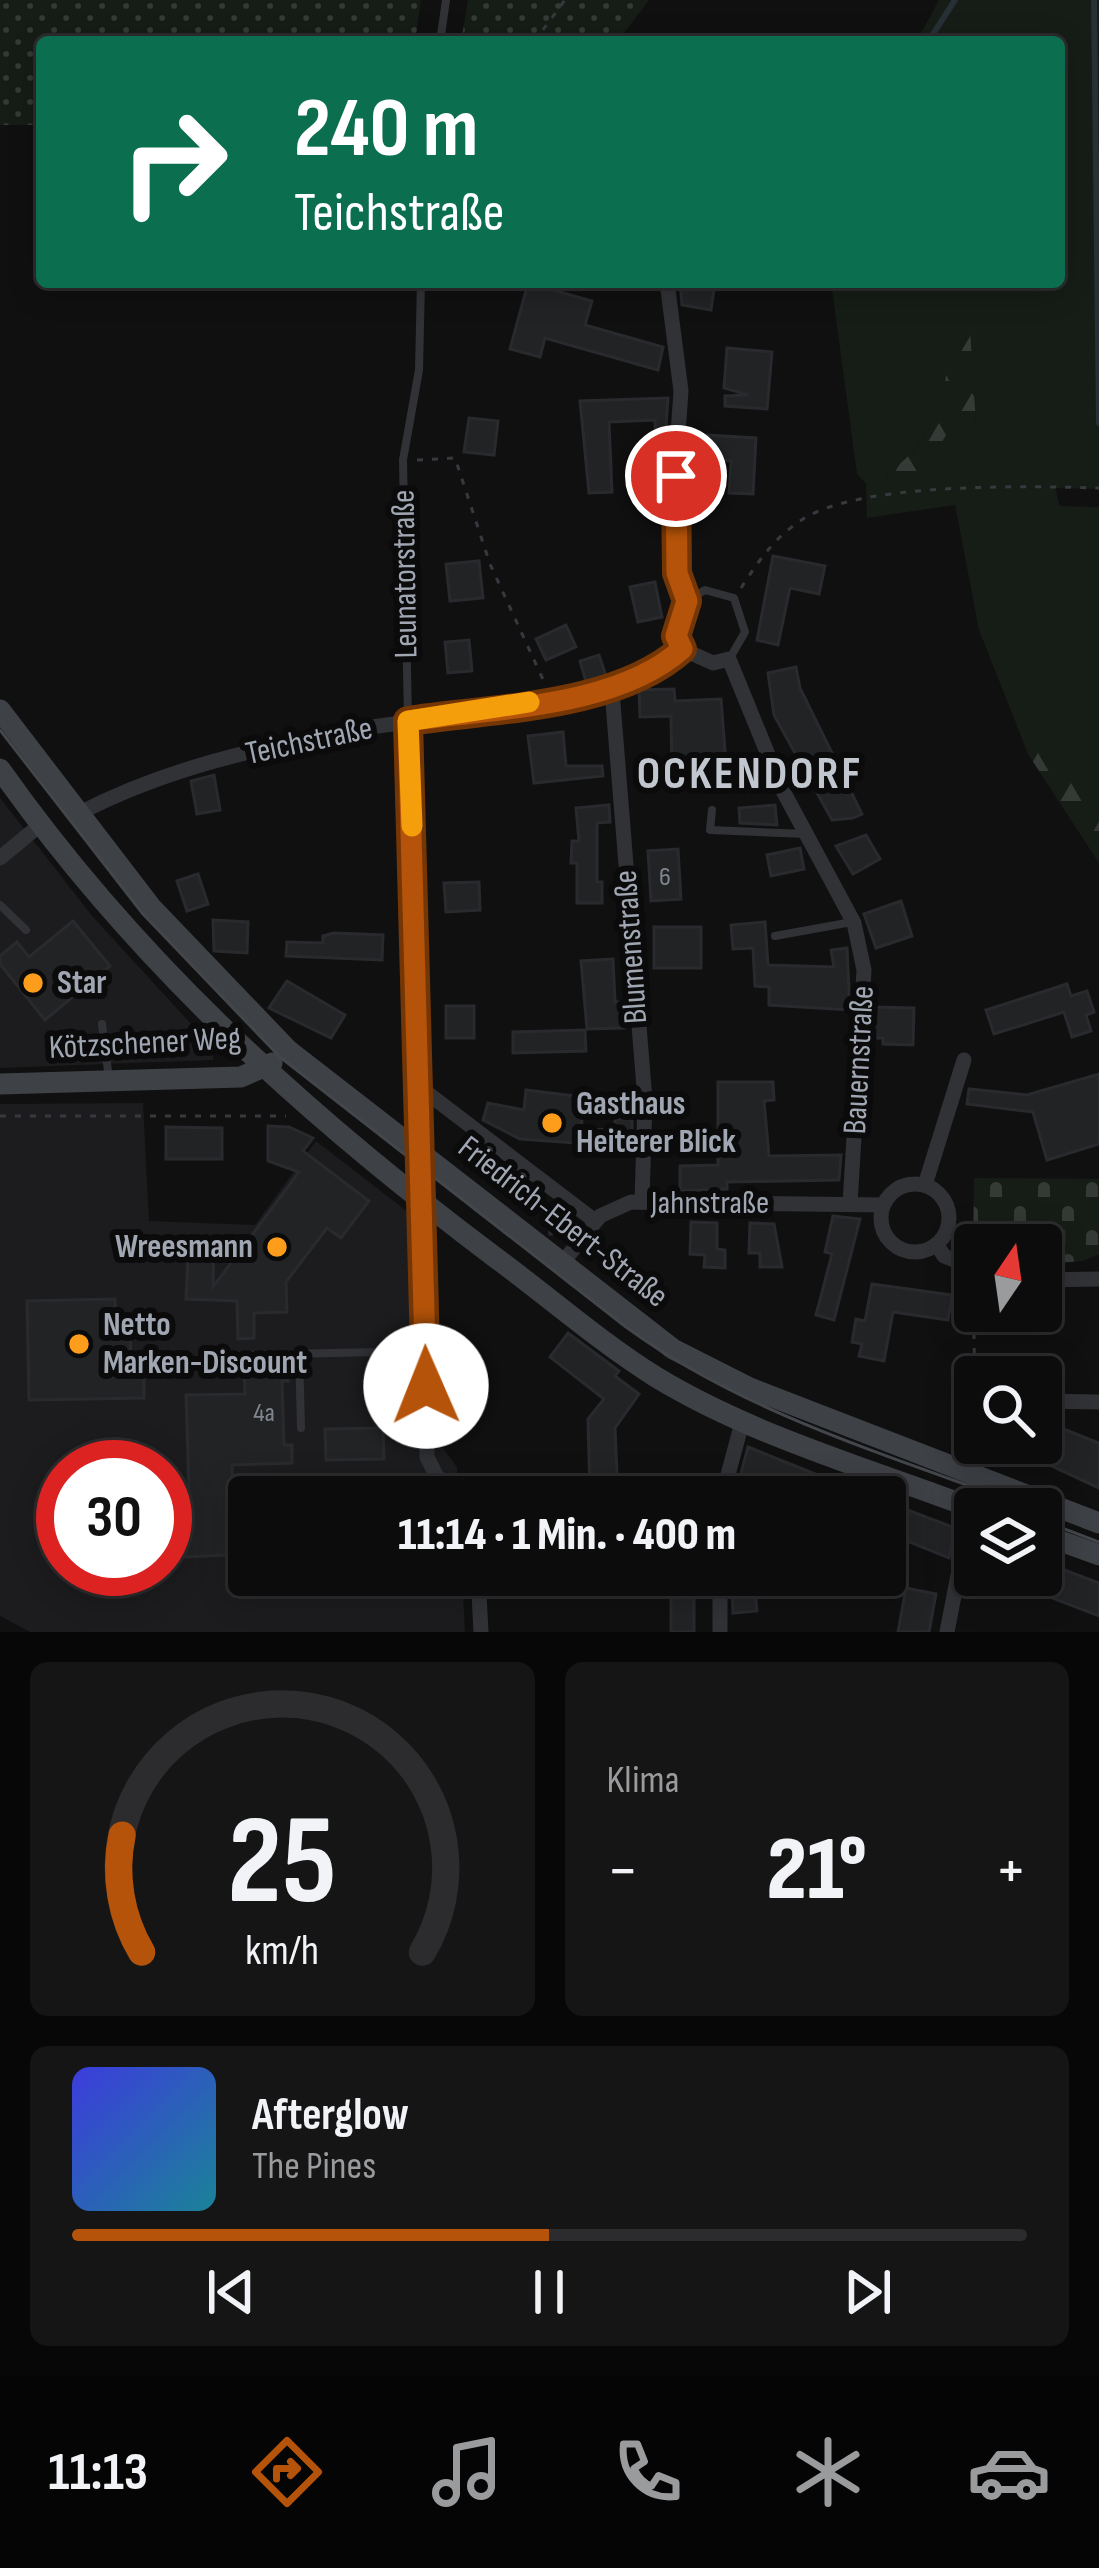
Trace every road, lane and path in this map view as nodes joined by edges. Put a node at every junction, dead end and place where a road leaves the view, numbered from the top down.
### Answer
1 (446, 0) edge
2 (565, 0) edge
3 (441, 36) edge
4 (538, 36) edge
5 (421, 288) edge
6 (669, 288) edge
7 (403, 460) junction
8 (1099, 488) edge
9 (734, 598) junction
10 (687, 601) junction
11 (682, 649) junction
12 (729, 659) junction
13 (612, 691) junction
14 (553, 699) junction
15 (0, 710) edge
16 (408, 721) junction
17 (0, 769) edge
18 (712, 810) dead end
19 (76, 815) junction
20 (40, 825) junction
21 (808, 834) junction
22 (0, 858) edge
23 (0, 905) edge
24 (854, 922) junction
25 (26, 931) dead end
26 (775, 936) dead end
27 (102, 1024) dead end
28 (288, 1050) junction
29 (964, 1060) dead end
30 (260, 1069) junction
31 (109, 1080) junction
32 (0, 1084) edge
33 (422, 1089) junction
34 (0, 1116) edge
35 (288, 1116) dead end
36 (417, 1149) junction
37 (925, 1185) junction
38 (642, 1202) junction
39 (850, 1204) junction
40 (423, 1205) junction
41 (884, 1205) junction
42 (595, 1221) junction
43 (937, 1245) junction
44 (954, 1260) edge
45 (563, 1262) junction
46 (1099, 1279) edge
47 (1062, 1280) edge
48 (299, 1351) junction
49 (425, 1351) junction
50 (202, 1356) dead end
51 (1062, 1401) edge
52 (1099, 1402) edge
53 (742, 1419) junction
54 (302, 1428) dead end
55 (963, 1464) edge
56 (960, 1472) junction
57 (437, 1476) edge
58 (727, 1476) edge
59 (954, 1501) edge
60 (1099, 1523) edge
61 (1062, 1542) edge
62 (1099, 1555) edge
63 (479, 1596) edge
64 (720, 1596) edge
65 (955, 1596) edge
66 (482, 1632) edge
67 (720, 1632) edge
68 (947, 1632) edge

1 - 3 lane
2 - 4 path
5 - 7 lane, Leunatorstraße
6 - 10 street
7 - 14 path
7 - 16 lane, Leunatorstraße
8 - 9 path
9 - 10 lane
9 - 12 lane
10 - 11 street
11 - 12 street
11 - 13 street, Teichstraße
12 - 21 street, Bauernstraße
13 - 14 street, Teichstraße
13 - 38 street, Blumenstraße
14 - 16 street, Teichstraße
15 - 19 main road, Friedrich-Ebert-Straße
16 - 19 street, Teichstraße
16 - 33 street, Leunatorstraße
17 - 20 main road, Friedrich-Ebert-Straße
18 - 21 lane
19 - 28 main road, Friedrich-Ebert-Straße
20 - 22 street
20 - 30 main road, Friedrich-Ebert-Straße
21 - 24 street, Bauernstraße
23 - 25 lane
24 - 26 lane
24 - 39 street, Bauernstraße
27 - 31 lane
28 - 30 main road, Kötzschener Weg
28 - 36 main road, Friedrich-Ebert-Straße
29 - 37 street
30 - 31 main road, Kötzschener Weg
30 - 40 main road, Friedrich-Ebert-Straße
31 - 32 main road, Kötzschener Weg
33 - 36 street, Leunatorstraße
33 - 42 street, Friedrich-Ebert-Straße
34 - 35 path
36 - 40 street, Leunatorstraße
36 - 45 main road, Friedrich-Ebert-Straße
37 - 41 street
37 - 43 street
38 - 39 street, Jahnstraße
38 - 42 street, Jahnstraße
39 - 41 street, Jahnstraße
40 - 49 street, Leunatorstraße
40 - 53 main road, Friedrich-Ebert-Straße
41 - 43 street
42 - 45 street
43 - 44 street
45 - 56 main road, Friedrich-Ebert-Straße
46 - 47 street
48 - 49 lane
48 - 50 lane
48 - 54 lane
49 - 57 street, Leunatorstraße
51 - 52 street
53 - 58 street
53 - 59 main road, Friedrich-Ebert-Straße
55 - 56 street
56 - 60 main road, Friedrich-Ebert-Straße
61 - 62 main road
63 - 66 street
64 - 67 street
65 - 68 street

